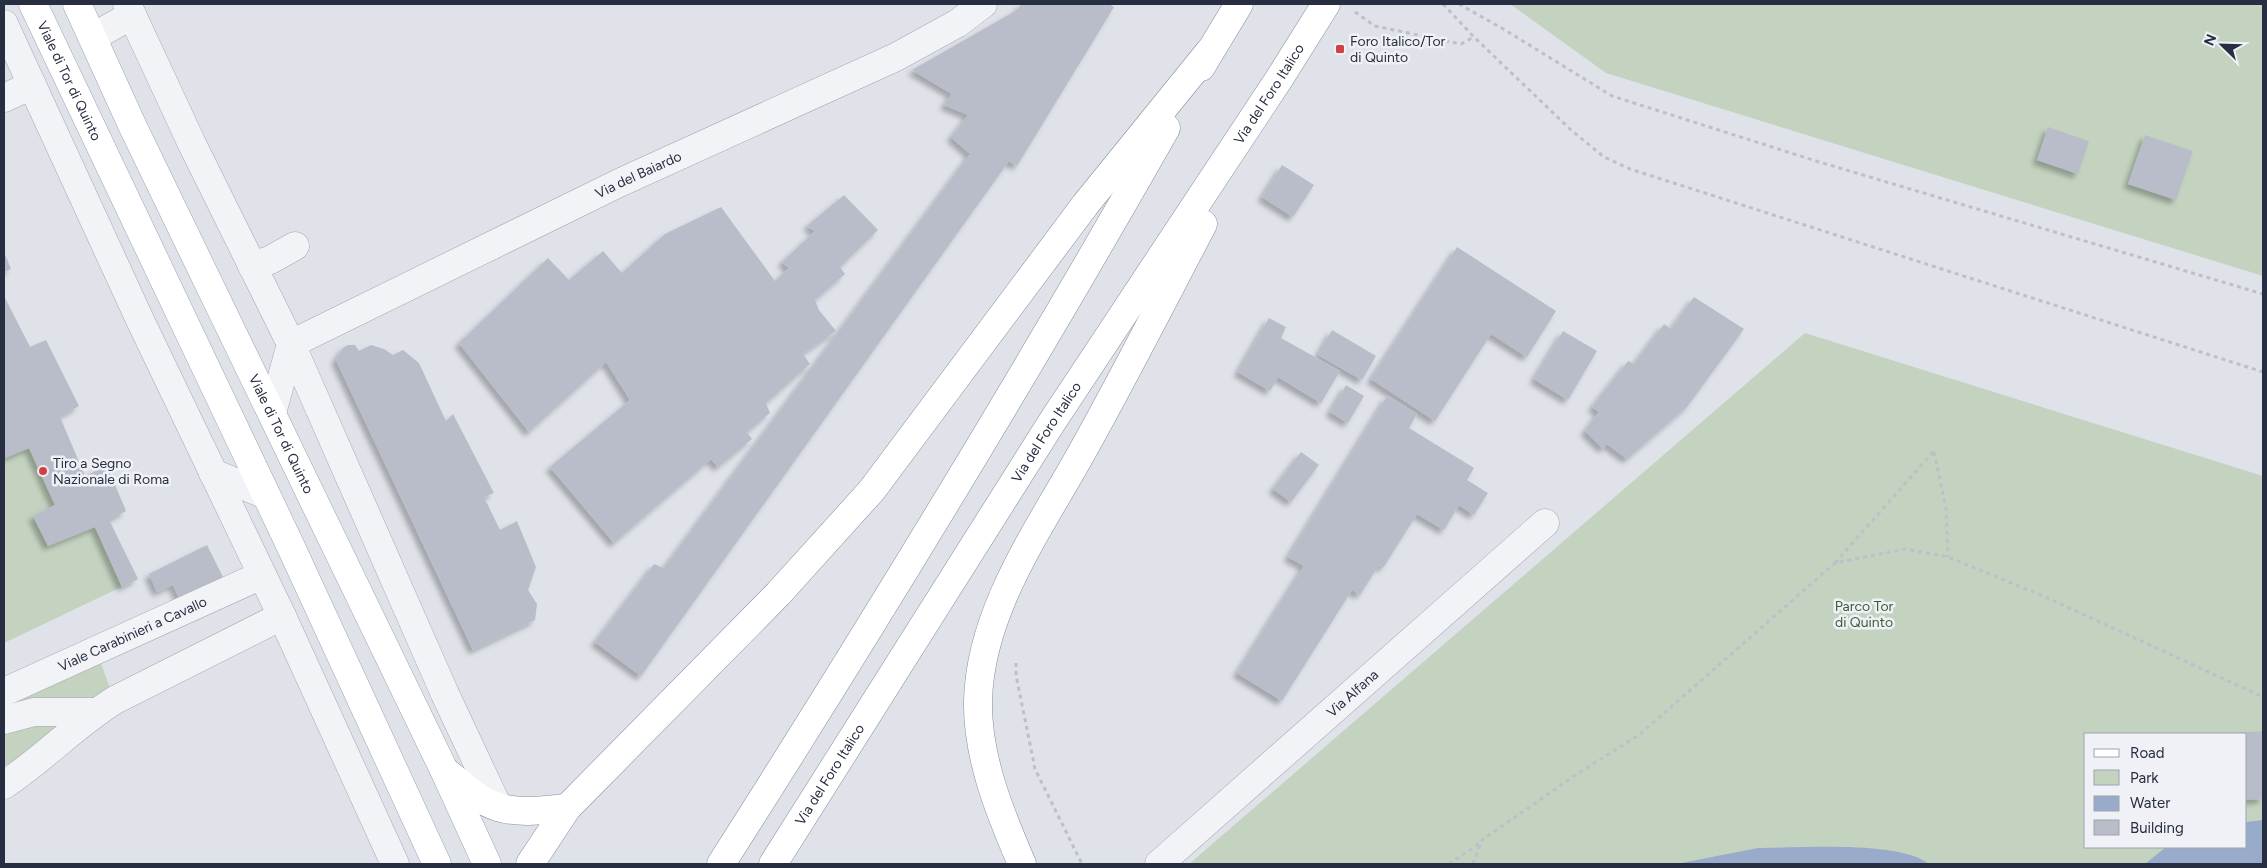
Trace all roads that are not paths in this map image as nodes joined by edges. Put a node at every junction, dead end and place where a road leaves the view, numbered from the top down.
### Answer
1 (33, 4) edge
2 (77, 4) edge
3 (983, 4) edge
4 (1239, 4) edge
5 (1339, 6) edge
6 (129, 10) edge
7 (4, 24) edge
8 (93, 37) junction
9 (1209, 52) junction
10 (1279, 79) junction
11 (32, 85) junction
12 (4, 98) edge
13 (295, 246) dead end
14 (252, 266) junction
15 (291, 344) junction
16 (272, 413) junction
17 (213, 473) junction
18 (266, 495) junction
19 (1545, 523) dead end
20 (262, 575) junction
21 (282, 616) junction
22 (4, 692) edge
23 (445, 694) junction
24 (96, 712) junction
25 (4, 720) edge
26 (444, 770) junction
27 (4, 785) edge
28 (498, 807) junction
29 (567, 808) junction
30 (395, 864) edge
31 (437, 864) edge
32 (487, 864) edge
33 (530, 864) edge
34 (721, 864) edge
35 (774, 864) edge
36 (1022, 864) edge
37 (1159, 864) edge

1 - 18 main road, Viale di Tor di Quinto
2 - 8 main road, Viale di Tor di Quinto
3 - 15 street, Via del Baiardo
4 - 9 main road
5 - 10 main road, Via del Foro Italico
6 - 8 street
6 - 14 street
7 - 11 street
8 - 16 main road, Viale di Tor di Quinto
9 - 29 main road
9 - 34 main road
10 - 35 main road, Via del Foro Italico
10 - 36 main road
11 - 12 street
11 - 17 street
13 - 14 street
14 - 15 street
15 - 16 street
15 - 23 street
16 - 26 main road, Viale di Tor di Quinto
17 - 18 street
17 - 20 street
18 - 31 main road, Viale di Tor di Quinto
19 - 37 street, Via Alfana
20 - 21 street
20 - 22 street, Viale Carabinieri a Cavallo
21 - 24 street
21 - 30 street
23 - 26 street
23 - 28 street
24 - 25 street
24 - 27 street
26 - 28 main road
26 - 32 main road, Viale di Tor di Quinto
28 - 29 main road
29 - 33 main road

